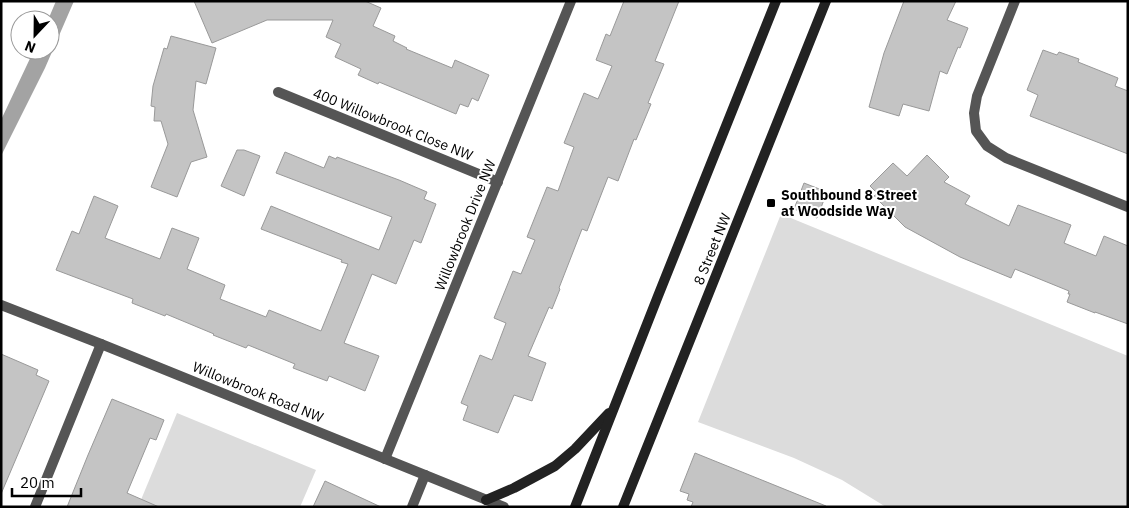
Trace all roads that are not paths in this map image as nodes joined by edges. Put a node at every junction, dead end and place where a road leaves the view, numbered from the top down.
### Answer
1 (571, 1) edge
2 (776, 1) edge
3 (826, 1) edge
4 (1015, 1) edge
5 (278, 92) dead end
6 (498, 182) junction
7 (1128, 207) edge
8 (1, 305) edge
9 (101, 344) junction
10 (614, 409) junction
11 (385, 459) junction
12 (425, 475) junction
13 (486, 500) junction
14 (35, 507) edge
15 (412, 507) edge
16 (504, 507) edge
17 (575, 507) edge
18 (623, 507) edge

1 - 6 street, Willowbrook Drive NW
2 - 10 main road
3 - 18 main road, 8 Street NW
4 - 7 street
5 - 6 street, 400 Willowbrook Close NW
6 - 11 street, Willowbrook Drive NW
8 - 9 street, Willowbrook Road NW
9 - 11 street, Willowbrook Road NW
9 - 14 street
10 - 13 main road
10 - 17 main road
11 - 12 street, Willowbrook Road NW
12 - 13 street, Willowbrook Road NW
12 - 15 street
13 - 16 street, Willowbrook Road NW

